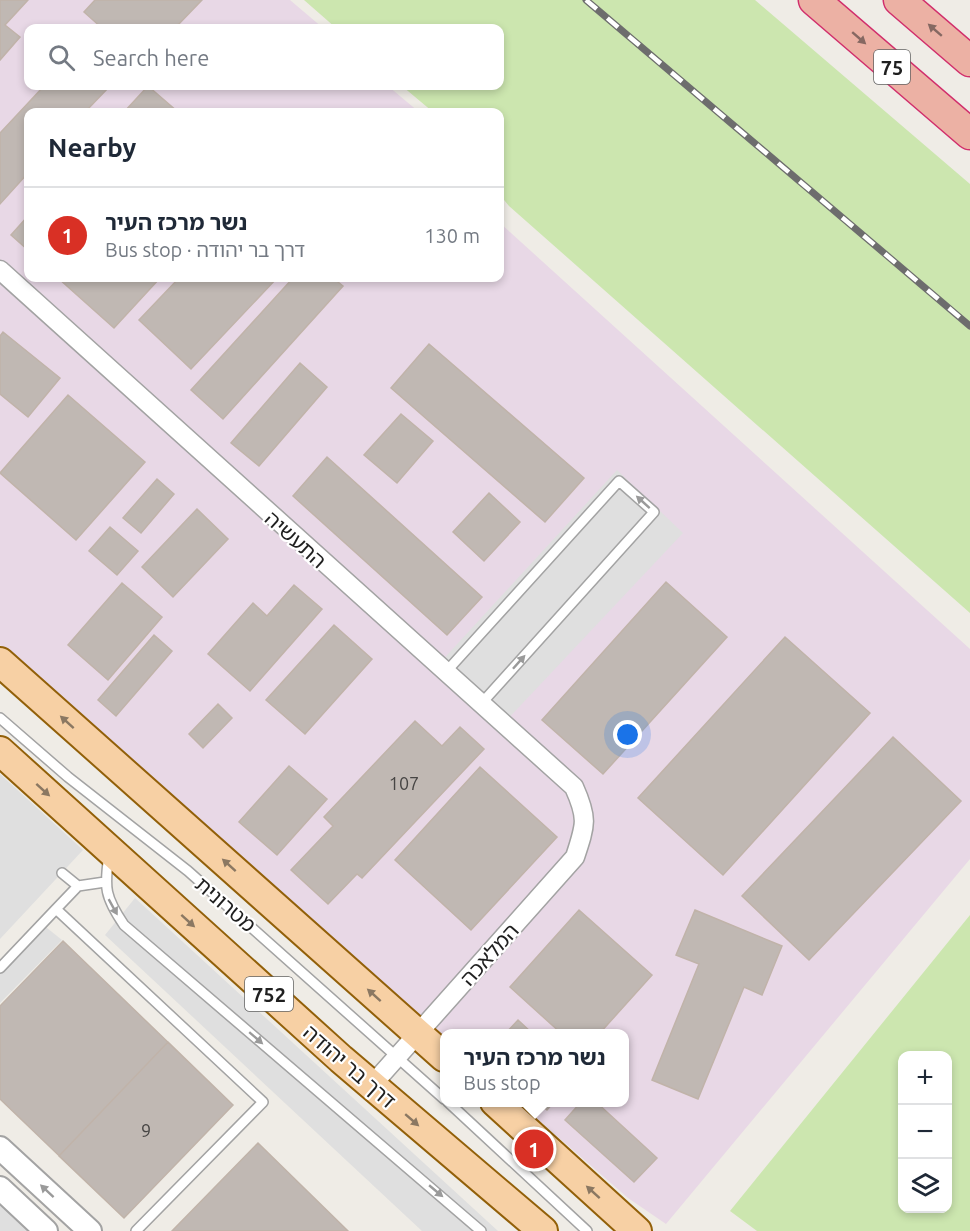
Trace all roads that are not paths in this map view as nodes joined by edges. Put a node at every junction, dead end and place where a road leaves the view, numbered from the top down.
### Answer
1 (814, 0) edge
2 (899, 0) edge
3 (970, 61) edge
4 (970, 134) edge
5 (0, 270) edge
6 (0, 662) edge
7 (445, 673) junction
8 (480, 705) junction
9 (0, 718) edge
10 (0, 751) edge
11 (585, 812) joint
12 (110, 850) junction
13 (62, 873) dead end
14 (105, 882) junction
15 (78, 886) junction
16 (56, 909) junction
17 (0, 968) edge
18 (418, 1034) junction
19 (440, 1053) edge
20 (398, 1056) junction
21 (372, 1085) junction
22 (440, 1095) edge
23 (453, 1107) edge
24 (501, 1107) edge
25 (0, 1148) edge
26 (0, 1188) edge
27 (46, 1231) edge
28 (90, 1231) edge
29 (136, 1231) edge
30 (481, 1231) edge
31 (543, 1231) edge
32 (587, 1231) edge
33 (637, 1231) edge

1 -> 4 highway, 75
3 -> 2 highway, 75
5 - 7 street, התעשיה
18 -> 6 main road
7 - 8 street, התעשיה
8 -> 7 lane
8 - 11 street, התעשיה
9 - 20 lane, מטרונית
10 -> 12 main road, דרך בר יהודה / 752
11 - 18 street, המלאכה
12 - 14 lane
12 -> 21 main road, דרך בר יהודה / 752
13 - 15 lane
14 - 15 lane
14 -> 30 lane
15 - 16 lane
16 - 17 lane
16 - 29 lane
18 - 19 main road
18 - 20 street, המלאכה
20 - 21 street, המלאכה
20 - 22 lane, מטרונית
21 -> 31 main road, דרך בר יהודה / 752
23 - 32 lane
33 -> 24 main road
28 -> 25 street
26 - 27 street

